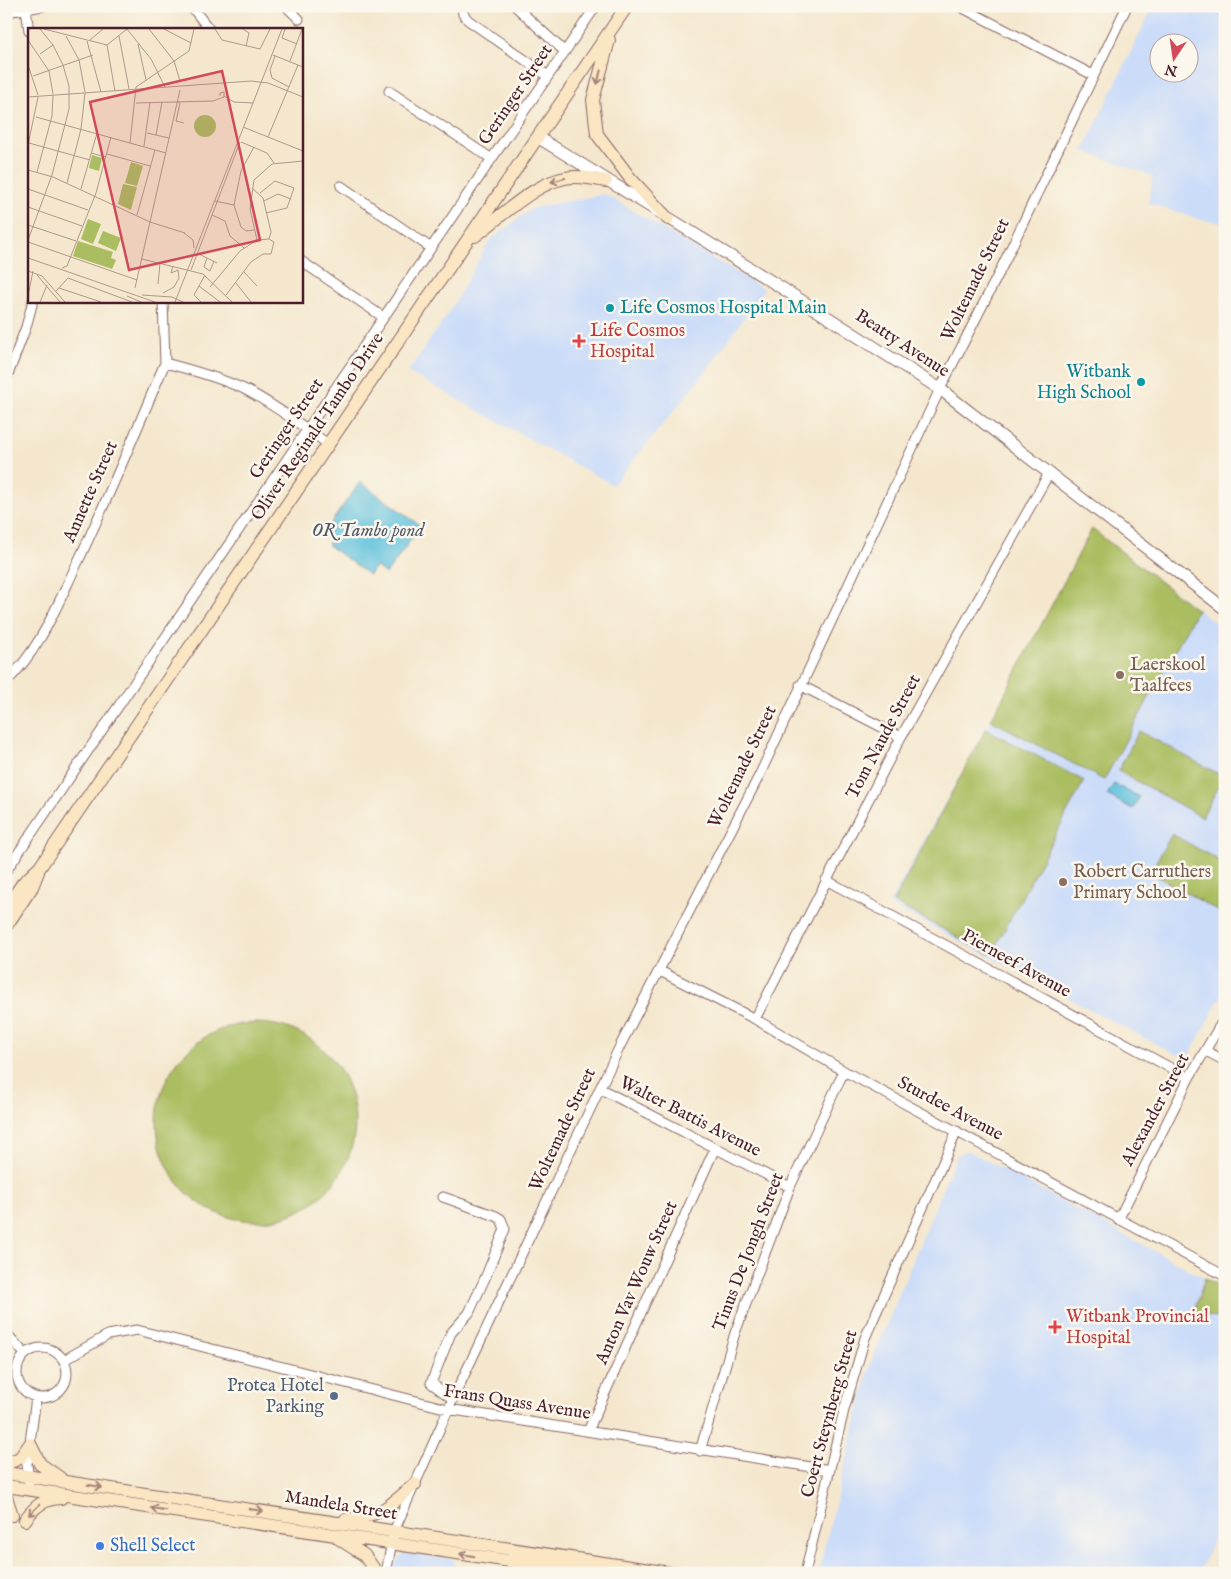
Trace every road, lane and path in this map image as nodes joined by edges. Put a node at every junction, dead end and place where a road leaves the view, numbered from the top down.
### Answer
1 (43, 6) edge
2 (191, 6) edge
3 (286, 6) edge
4 (462, 6) edge
5 (514, 6) edge
6 (584, 6) edge
7 (627, 6) edge
8 (958, 6) edge
9 (1127, 6) edge
10 (26, 9) junction
11 (594, 9) edge
12 (6, 12) edge
13 (298, 19) dead end
14 (29, 28) edge
15 (207, 28) edge
16 (611, 30) junction
17 (565, 52) junction
18 (1093, 75) junction
19 (548, 76) junction
20 (388, 91) dead end
21 (539, 138) junction
22 (492, 159) junction
23 (606, 181) junction
24 (341, 186) dead end
25 (668, 219) junction
26 (467, 242) junction
27 (431, 248) junction
28 (302, 262) edge
29 (33, 302) edge
30 (163, 302) edge
31 (383, 317) junction
32 (165, 363) junction
33 (6, 380) edge
34 (940, 389) junction
35 (306, 429) junction
36 (328, 444) junction
37 (1048, 474) junction
38 (1225, 609) edge
39 (6, 682) edge
40 (800, 684) junction
41 (901, 737) junction
42 (40, 867) junction
43 (6, 871) edge
44 (826, 880) junction
45 (6, 908) edge
46 (6, 926) edge
47 (660, 970) junction
48 (1225, 1017) edge
49 (755, 1019) junction
50 (1206, 1051) junction
51 (1225, 1061) edge
52 (844, 1071) junction
53 (1189, 1078) junction
54 (601, 1089) junction
55 (957, 1131) junction
56 (715, 1148) junction
57 (790, 1187) junction
58 (443, 1197) dead end
59 (1118, 1220) junction
60 (1225, 1276) edge
61 (6, 1333) edge
62 (25, 1354) junction
63 (64, 1360) junction
64 (36, 1398) junction
65 (453, 1399) junction
66 (448, 1410) junction
67 (588, 1431) junction
68 (30, 1444) junction
69 (700, 1451) junction
70 (6, 1464) edge
71 (830, 1470) junction
72 (18, 1481) edge
73 (68, 1482) junction
74 (415, 1484) junction
75 (6, 1497) edge
76 (78, 1497) junction
77 (12, 1515) dead end
78 (25, 1520) dead end
79 (332, 1528) junction
80 (392, 1537) junction
81 (536, 1552) junction
82 (533, 1569) edge
83 (376, 1573) edge
84 (386, 1573) edge
85 (590, 1573) edge
86 (670, 1573) edge
87 (805, 1573) edge

1 - 10 street
2 - 15 street
3 - 13 street
4 - 19 street
5 - 17 street
6 - 11 street
7 - 16 main road, Oliver Reginald Tambo Drive
8 - 18 street
9 - 18 street, Woltemade Street
10 - 12 street
10 - 14 street
11 - 17 street, Geringer Street
16 - 21 main road, Oliver Reginald Tambo Drive
16 -> 25 main road
17 - 19 street, Geringer Street
18 - 34 street, Woltemade Street
19 - 22 street, Geringer Street
20 - 22 street
21 - 23 street, Beatty Avenue
21 - 26 main road, Oliver Reginald Tambo Drive
22 - 27 street, Geringer Street
23 - 25 street, Beatty Avenue
23 -> 26 main road
24 - 27 street
25 - 34 street, Beatty Avenue
26 - 36 main road, Oliver Reginald Tambo Drive
27 - 31 street, Geringer Street
28 - 31 street
29 - 33 street
30 - 32 street, Annette Street
31 - 35 street, Geringer Street
32 - 35 street
32 - 39 street, Annette Street
34 - 37 street, Beatty Avenue
34 - 40 street, Woltemade Street
35 - 36 street
35 - 43 street, Geringer Street
36 - 42 main road, Oliver Reginald Tambo Drive
37 - 38 street, Beatty Avenue
37 - 41 street, Tom Naude Street
40 - 41 street
40 - 47 street, Woltemade Street
41 - 44 street, Tom Naude Street
42 - 45 main road, Oliver Reginald Tambo Drive
42 - 46 main road, Oliver Reginald Tambo Drive
44 - 49 street, Tom Naude Street
44 - 53 street, Pierneef Avenue
47 - 49 street, Sturdee Avenue
47 - 54 street, Woltemade Street
48 - 50 street, Alexander Street
49 - 52 street, Sturdee Avenue
50 - 51 street
50 - 53 street, Alexander Street
52 - 55 street, Sturdee Avenue
52 - 57 street, Tinus De Jongh Street
53 - 59 street, Alexander Street
54 - 56 street, Walter Battis Avenue
54 - 65 street, Woltemade Street
55 - 59 street, Sturdee Avenue
55 - 71 street, Coert Steynberg Street
56 - 57 street, Walter Battis Avenue
56 - 67 street, Anton Vav Wouw Street
57 - 69 street, Tinus De Jongh Street
58 - 65 street
59 - 60 street, Sturdee Avenue
61 - 62 street
62 - 63 street
62 - 64 street
63 - 64 street
63 - 66 street, Frans Quass Avenue
64 - 68 street
65 - 66 street, Woltemade Street
66 - 67 street, Frans Quass Avenue
66 - 74 street, Woltemade Street
67 - 69 street, Frans Quass Avenue
68 - 70 main road
68 - 72 street
68 - 73 main road
69 - 71 street, Frans Quass Avenue
71 - 87 street, Coert Steynberg Street
72 - 73 main road, Mandela Street
72 - 76 main road, Mandela Street
73 -> 79 main road, Mandela Street
74 - 79 main road
74 - 80 street, Woltemade Street
75 - 77 main road
76 -> 78 main road
79 -> 76 main road, Mandela Street
79 - 80 main road, Mandela Street
79 - 83 main road
80 - 81 main road, Mandela Street
82 -> 80 main road, Mandela Street
80 - 84 street, Woltemade Street
81 - 82 street
81 - 86 main road, Mandela Street
82 - 85 main road, Mandela Street

